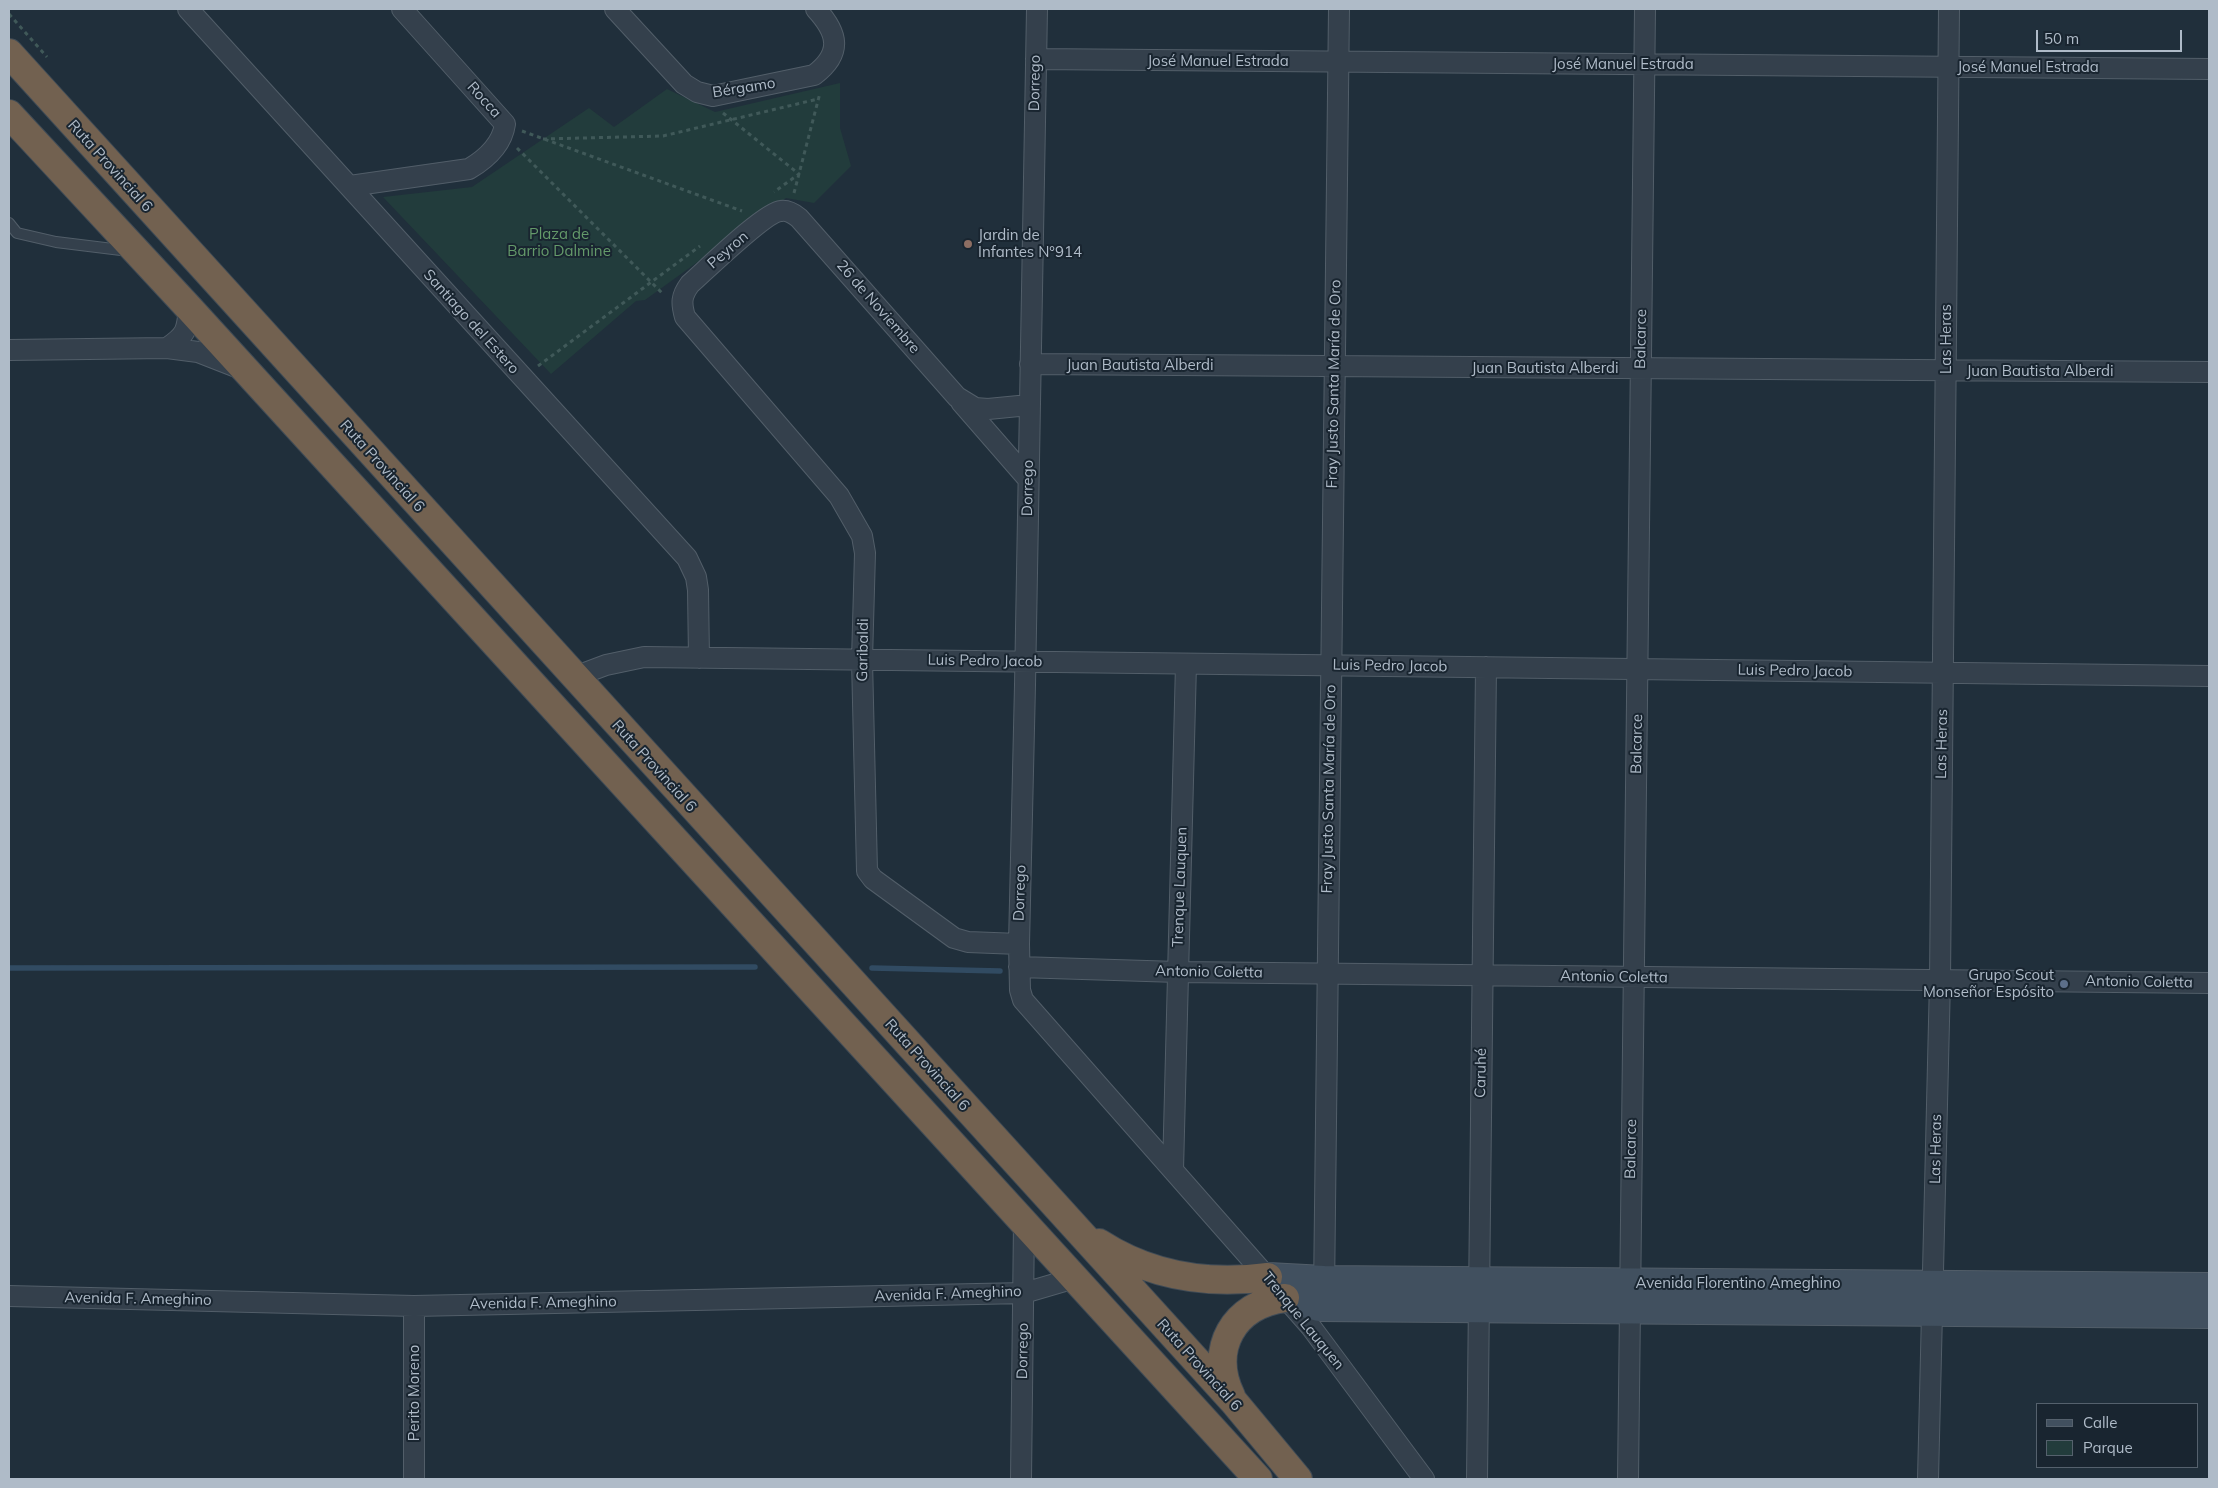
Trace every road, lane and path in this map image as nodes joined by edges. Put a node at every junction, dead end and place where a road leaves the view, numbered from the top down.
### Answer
1 (188, 9) edge
2 (402, 9) edge
3 (615, 9) edge
4 (1037, 9) edge
5 (1338, 9) edge
6 (1644, 9) edge
7 (1949, 9) edge
8 (9, 14) edge
9 (821, 15) edge
10 (9, 53) edge
11 (47, 57) dead end
12 (1036, 60) junction
13 (1338, 62) junction
14 (1644, 64) junction
15 (827, 65) junction
16 (1948, 66) junction
17 (2209, 69) edge
18 (697, 92) junction
19 (818, 99) junction
20 (9, 114) edge
21 (732, 120) junction
22 (505, 130) junction
23 (543, 139) junction
24 (799, 174) junction
25 (350, 186) junction
26 (795, 215) junction
27 (737, 218) dead end
28 (9, 223) edge
29 (17, 233) junction
30 (9, 241) edge
31 (706, 241) dead end
32 (136, 251) junction
33 (652, 282) junction
34 (189, 308) junction
35 (685, 317) junction
36 (166, 348) junction
37 (9, 350) edge
38 (1030, 364) junction
39 (1334, 367) junction
40 (1641, 368) junction
41 (244, 370) junction
42 (1946, 370) junction
43 (2209, 372) edge
44 (522, 378) junction
45 (957, 397) junction
46 (1029, 405) junction
47 (1028, 479) junction
48 (699, 658) junction
49 (862, 660) junction
50 (1026, 662) junction
51 (1186, 664) junction
52 (1331, 666) junction
53 (1486, 667) junction
54 (1637, 669) junction
55 (1943, 672) junction
56 (2209, 676) edge
57 (574, 677) junction
58 (1019, 944) junction
59 (1019, 967) junction
60 (1178, 972) junction
61 (1327, 973) junction
62 (1482, 975) junction
63 (1634, 977) junction
64 (1940, 980) junction
65 (2209, 983) edge
66 (1173, 1170) junction
67 (1024, 1222) junction
68 (1073, 1226) junction
69 (1268, 1277) junction
70 (1075, 1278) junction
71 (1324, 1280) junction
72 (1479, 1281) junction
73 (1630, 1282) junction
74 (1933, 1285) junction
75 (2209, 1287) edge
76 (1024, 1293) junction
77 (9, 1296) edge
78 (1285, 1298) junction
79 (414, 1306) junction
80 (1479, 1308) junction
81 (1630, 1310) junction
82 (1932, 1312) junction
83 (2209, 1314) edge
84 (1315, 1317) junction
85 (1234, 1402) junction
86 (414, 1479) edge
87 (1021, 1479) edge
88 (1258, 1479) edge
89 (1298, 1479) edge
90 (1424, 1479) edge
91 (1477, 1479) edge
92 (1628, 1479) edge
93 (1928, 1479) edge

1 - 25 street, Santiago del Estero
2 - 22 street, Rocca
3 - 18 street, Bérgamo
4 - 12 street, Dorrego
5 - 13 street, Fray Justo Santa María de Oro
6 - 14 street, Balcarce
7 - 16 street, Las Heras
8 - 11 path
9 - 15 street
10 - 57 highway, Ruta Provincial 6
12 - 13 street, José Manuel Estrada
12 - 38 street, Dorrego
13 - 14 street, José Manuel Estrada
13 - 39 street, Fray Justo Santa María de Oro
14 - 16 street, José Manuel Estrada
14 - 40 street, Balcarce
15 - 18 street, Bérgamo
15 - 19 path
16 - 17 street, José Manuel Estrada
16 - 42 street, Las Heras
18 - 21 path
19 - 21 path
19 - 24 path
20 - 32 highway
21 - 23 path
21 - 24 path
22 - 23 path
22 - 25 street, Rocca
22 - 33 path
23 - 27 path
24 - 26 path
25 - 44 street, Santiago del Estero
26 - 35 street, Peyron
26 - 45 street, 26 de Noviembre
28 - 29 lane
29 - 30 lane
29 - 32 lane
31 - 33 path
32 - 34 highway
33 - 35 path
33 - 44 path
34 - 36 street
34 - 41 highway
35 - 49 street, Garibaldi
36 - 37 street
36 - 41 street
38 - 39 street, Juan Bautista Alberdi
38 - 46 street, Dorrego
39 - 40 street, Juan Bautista Alberdi
39 - 52 street, Fray Justo Santa María de Oro
40 - 42 street, Juan Bautista Alberdi
40 - 54 street, Balcarce
41 - 67 highway
42 - 43 street, Juan Bautista Alberdi
42 - 55 street, Las Heras
44 - 48 street, Santiago del Estero
45 - 46 street, 26 de Noviembre
45 - 47 street, 26 de Noviembre
46 - 47 street, Dorrego
47 - 50 street, Dorrego
48 - 49 street, Luis Pedro Jacob
48 - 57 street, Luis Pedro Jacob
49 - 50 street, Luis Pedro Jacob
49 - 58 street, Garibaldi
50 - 51 street, Luis Pedro Jacob
50 - 58 street, Dorrego
51 - 52 street, Luis Pedro Jacob
51 - 60 street, Trenque Lauquen
52 - 53 street, Luis Pedro Jacob
52 - 61 street, Fray Justo Santa María de Oro
53 - 54 street, Luis Pedro Jacob
53 - 62 street, Caruhé
54 - 55 street, Luis Pedro Jacob
54 - 63 street, Balcarce
55 - 56 street, Luis Pedro Jacob
55 - 64 street, Las Heras
57 - 68 highway, Ruta Provincial 6
58 - 59 street, Dorrego
59 - 60 street, Antonio Coletta
59 - 66 street, Trenque Lauquen
60 - 61 street, Antonio Coletta
60 - 66 street, Trenque Lauquen
61 - 62 street, Antonio Coletta
61 - 71 street, Fray Justo Santa María de Oro
62 - 63 street, Antonio Coletta
62 - 72 street, Caruhé
63 - 64 street, Antonio Coletta
63 - 73 street, Balcarce
64 - 65 street, Antonio Coletta
64 - 74 street, Las Heras
66 - 69 street, Trenque Lauquen
67 - 70 highway
67 - 76 street, Dorrego
68 - 69 highway
68 - 85 highway, Ruta Provincial 6
69 - 71 main road, Avenida Florentino Ameghino
69 - 78 street, Trenque Lauquen
70 - 76 street, Avenida F. Ameghino
70 - 88 highway
71 - 72 main road, Avenida Florentino Ameghino
71 - 84 street, Fray Justo Santa María de Oro
72 - 73 main road, Avenida Florentino Ameghino
72 - 80 street, Caruhé
73 - 74 main road, Avenida Florentino Ameghino
73 - 81 street, Balcarce
74 - 75 main road, Avenida Florentino Ameghino
74 - 82 street, Las Heras
76 - 79 street, Avenida F. Ameghino
76 - 87 street, Dorrego
77 - 79 street, Avenida F. Ameghino
78 - 84 main road, Avenida Florentino Ameghino
78 - 85 highway
79 - 86 street, Perito Moreno
80 - 81 main road, Avenida Florentino Ameghino
80 - 84 main road, Avenida Florentino Ameghino
80 - 91 street, Caruhé
81 - 82 main road, Avenida Florentino Ameghino
81 - 92 street, Balcarce
82 - 83 main road, Avenida Florentino Ameghino
82 - 93 street, Las Heras
84 - 90 street, Trenque Lauquen
85 - 89 highway, Ruta Provincial 6

